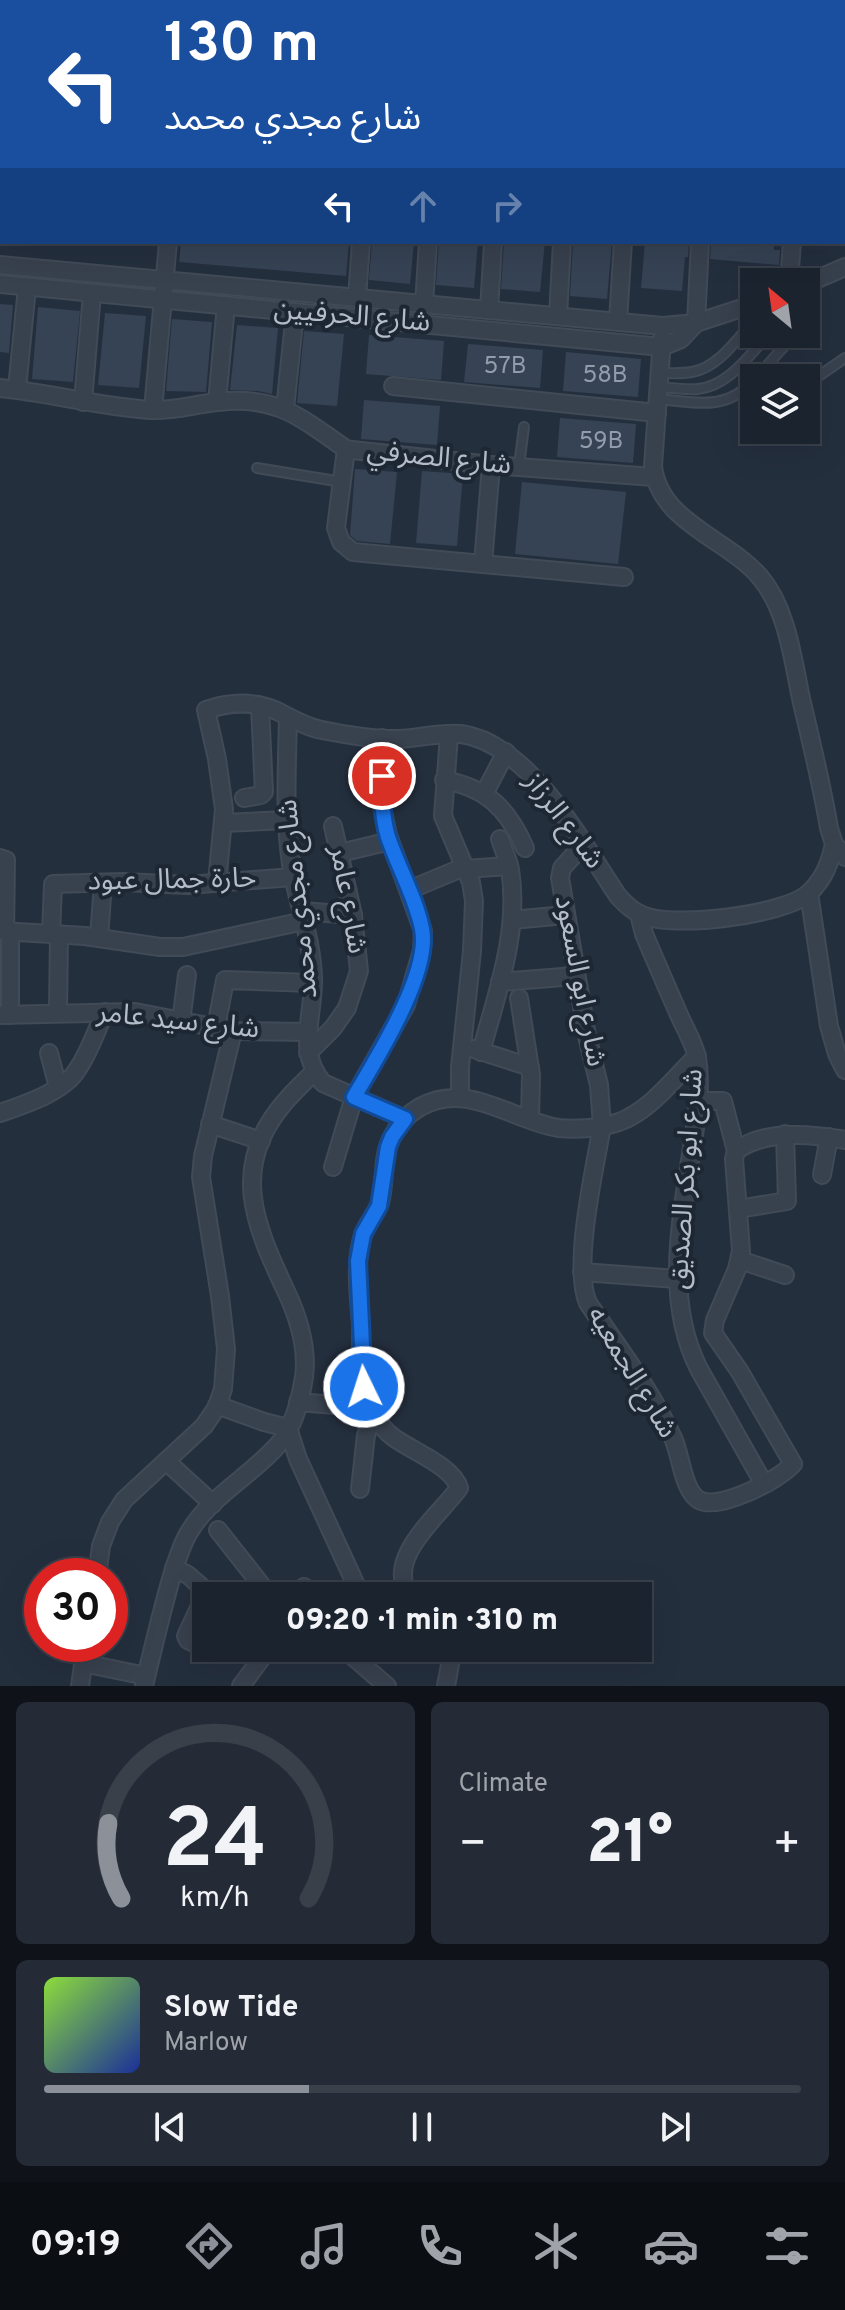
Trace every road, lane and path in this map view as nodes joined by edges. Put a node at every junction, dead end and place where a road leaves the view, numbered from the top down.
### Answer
1 (168, 244) edge
2 (361, 244) edge
3 (428, 244) edge
4 (493, 244) edge
5 (562, 244) edge
6 (623, 244) edge
7 (700, 244) edge
8 (792, 244) edge
9 (0, 265) edge
10 (845, 267) edge
11 (790, 268) edge
12 (820, 278) edge
13 (164, 281) junction
14 (0, 284) edge
15 (27, 287) junction
16 (92, 293) junction
17 (357, 298) junction
18 (162, 299) junction
19 (424, 304) junction
20 (226, 305) junction
21 (740, 309) edge
22 (489, 310) junction
23 (295, 312) junction
24 (558, 316) junction
25 (618, 321) junction
26 (696, 323) junction
27 (663, 326) junction
28 (740, 335) edge
29 (662, 347) junction
30 (756, 348) edge
31 (783, 348) edge
32 (845, 358) edge
33 (768, 364) edge
34 (820, 375) edge
35 (393, 386) dead end
36 (9, 388) edge
37 (658, 393) junction
38 (740, 393) edge
39 (83, 402) junction
40 (217, 402) junction
41 (285, 409) junction
42 (153, 410) junction
43 (524, 427) dead end
44 (346, 449) junction
45 (491, 465) junction
46 (519, 467) junction
47 (257, 468) dead end
48 (654, 477) junction
49 (342, 482) junction
50 (483, 564) junction
51 (624, 577) dead end
52 (260, 706) junction
53 (288, 717) junction
54 (449, 735) junction
55 (382, 738) junction
56 (506, 752) junction
57 (444, 780) junction
58 (484, 794) junction
59 (244, 798) dead end
60 (287, 820) junction
61 (224, 823) junction
62 (333, 826) dead end
63 (500, 839) dead end
64 (390, 841) junction
65 (584, 844) junction
66 (525, 848) dead end
67 (840, 850) edge
68 (340, 853) junction
69 (0, 858) edge
70 (509, 866) junction
71 (465, 868) junction
72 (293, 877) junction
73 (103, 883) junction
74 (217, 883) junction
75 (409, 890) junction
76 (809, 893) junction
77 (639, 914) junction
78 (353, 915) junction
79 (565, 915) junction
80 (303, 916) junction
81 (512, 920) junction
82 (5, 931) edge
83 (55, 934) junction
84 (99, 938) junction
85 (187, 975) dead end
86 (575, 976) junction
87 (500, 982) junction
88 (312, 983) junction
89 (519, 998) dead end
90 (105, 1012) junction
91 (58, 1013) junction
92 (5, 1015) edge
93 (181, 1022) junction
94 (225, 1030) junction
95 (309, 1032) junction
96 (462, 1046) junction
97 (481, 1052) junction
98 (49, 1053) dead end
99 (308, 1053) junction
100 (697, 1056) junction
101 (530, 1067) junction
102 (845, 1070) edge
103 (314, 1072) junction
104 (58, 1087) junction
105 (354, 1097) junction
106 (460, 1097) junction
107 (697, 1101) junction
108 (0, 1113) edge
109 (405, 1119) junction
110 (530, 1119) junction
111 (210, 1124) junction
112 (602, 1126) junction
113 (785, 1134) junction
114 (837, 1138) edge
115 (261, 1141) junction
116 (736, 1151) junction
117 (333, 1167) dead end
118 (822, 1175) dead end
119 (738, 1209) junction
120 (740, 1260) junction
121 (582, 1272) junction
122 (785, 1275) dead end
123 (677, 1279) junction
124 (298, 1402) junction
125 (217, 1405) junction
126 (373, 1411) junction
127 (288, 1428) junction
128 (166, 1461) junction
129 (764, 1484) junction
130 (360, 1489) dead end
131 (213, 1504) junction
132 (218, 1530) dead end
133 (99, 1558) edge
134 (174, 1568) junction
135 (196, 1582) edge
136 (259, 1582) edge
137 (355, 1582) edge
138 (403, 1582) edge
139 (192, 1625) edge
140 (192, 1642) edge
141 (255, 1662) edge
142 (359, 1662) edge
143 (450, 1662) edge
144 (83, 1663) joint
145 (145, 1681) edge
146 (80, 1686) edge
147 (241, 1686) edge
148 (387, 1686) edge
149 (446, 1686) edge

1 - 13 street
2 - 17 street
3 - 19 street
4 - 22 street
5 - 24 street
6 - 25 street
7 - 26 street
8 - 11 street
9 - 13 street, شارع الحرفيين
10 - 12 street
13 - 17 street, شارع الحرفيين
13 - 18 street
14 - 15 street, شارع الحرفيين
15 - 16 street, شارع الحرفيين
15 - 36 street
16 - 18 street, شارع الحرفيين
16 - 39 street
17 - 19 street, شارع الحرفيين
18 - 20 street, شارع الحرفيين
18 - 42 street
19 - 22 street, شارع الحرفيين
20 - 23 street, شارع الحرفيين
20 - 40 street
21 - 26 street, شارع الحرفيين
22 - 24 street, شارع الحرفيين
23 - 29 street, شارع الحرفيين
23 - 41 street
24 - 25 street, شارع الحرفيين
25 - 27 street, شارع الحرفيين
26 - 27 street, شارع الحرفيين
26 - 29 street, شارع الحرفيين
27 - 29 street
28 - 37 lane
29 - 37 street
30 - 37 lane
31 - 33 lane
32 - 34 lane
35 - 37 street
36 - 39 street, شارع الصرفي
37 - 38 lane
37 - 48 street
39 - 42 street, شارع الصرفي
40 - 41 street, شارع الصرفي
40 - 42 street, شارع الصرفي
41 - 44 street, شارع الصرفي
43 - 46 lane
44 - 45 street, شارع الصرفي
44 - 49 street
45 - 46 street, شارع الصرفي
45 - 50 street
46 - 48 street, شارع الصرفي
47 - 49 lane
48 - 67 street
49 - 50 street
50 - 51 street
52 - 53 street, شارع الرزاز
52 - 59 street
52 - 61 street, شارع الرزاز
53 - 55 street, شارع الرزاز
53 - 60 street, شارع مجدي محمد
54 - 55 street, شارع الرزاز
54 - 56 street, شارع الرزاز
54 - 57 street
55 - 64 street
56 - 58 street
56 - 65 street, شارع الرزاز
57 - 58 street
57 - 71 street
58 - 66 street
60 - 61 street
60 - 72 street, شارع مجدي محمد
61 - 74 street
62 - 68 street, شارع عامر
63 - 70 street
64 - 68 street
64 - 75 street
65 - 77 street, شارع الرزاز
65 - 79 street, شارع ابو السعود
67 - 76 street
68 - 78 street, شارع عامر
69 - 82 street
70 - 71 street
70 - 81 street
71 - 75 street
71 - 96 street
72 - 74 street, حارة جمال عبود
72 - 80 street, شارع مجدي محمد
73 - 74 street, حارة جمال عبود
73 - 83 street, حارة جمال عبود
73 - 84 street
75 - 105 street
76 - 77 street
76 - 102 street
77 - 100 street, شارع ابو بكر الصديق
78 - 80 street
78 - 99 street, شارع عامر
79 - 81 street
79 - 86 street, شارع ابو السعود
80 - 84 street
80 - 88 street, شارع مجدي محمد
81 - 87 street
82 - 83 street
82 - 92 street
83 - 84 street
83 - 91 street
85 - 93 street
86 - 87 street
86 - 112 street, شارع ابو السعود
87 - 97 street
88 - 94 street
88 - 95 street, شارع مجدي محمد
89 - 101 street
90 - 91 street, شارع سيد عامر
90 - 93 street, شارع سيد عامر
90 - 104 street
91 - 92 street, شارع سيد عامر
93 - 94 street, شارع سيد عامر
94 - 95 street, شارع سيد عامر
94 - 111 street
95 - 99 street, شارع مجدي محمد
96 - 97 street
96 - 106 street
97 - 101 street
98 - 104 street
99 - 103 street, شارع مجدي محمد
100 - 107 street, شارع ابو بكر الصديق
100 - 112 street
101 - 110 street
103 - 105 street
103 - 115 street
104 - 108 street
105 - 109 street
105 - 117 street
106 - 109 street
106 - 110 street
107 - 116 street
107 - 123 street, شارع ابو بكر الصديق
109 - 126 street
110 - 112 street
111 - 115 street
111 - 125 street
112 - 121 street, شارع الجمعيه
113 - 114 street
113 - 116 street
113 - 119 street
114 - 118 street
115 - 124 street
116 - 119 street
119 - 120 street
120 - 122 street
120 - 129 street
121 - 123 street
121 - 129 street, شارع الجمعيه
123 - 129 street, شارع ابو بكر الصديق
124 - 126 street
124 - 127 street
125 - 127 street
125 - 128 street
126 - 130 street
126 - 138 street
127 - 131 street
127 - 137 street
128 - 131 street
128 - 133 street
131 - 134 street
132 - 136 street
134 - 135 street
134 - 145 street
139 - 140 street
141 - 147 street
142 - 148 street
143 - 149 street
144 - 145 street
144 - 146 street

